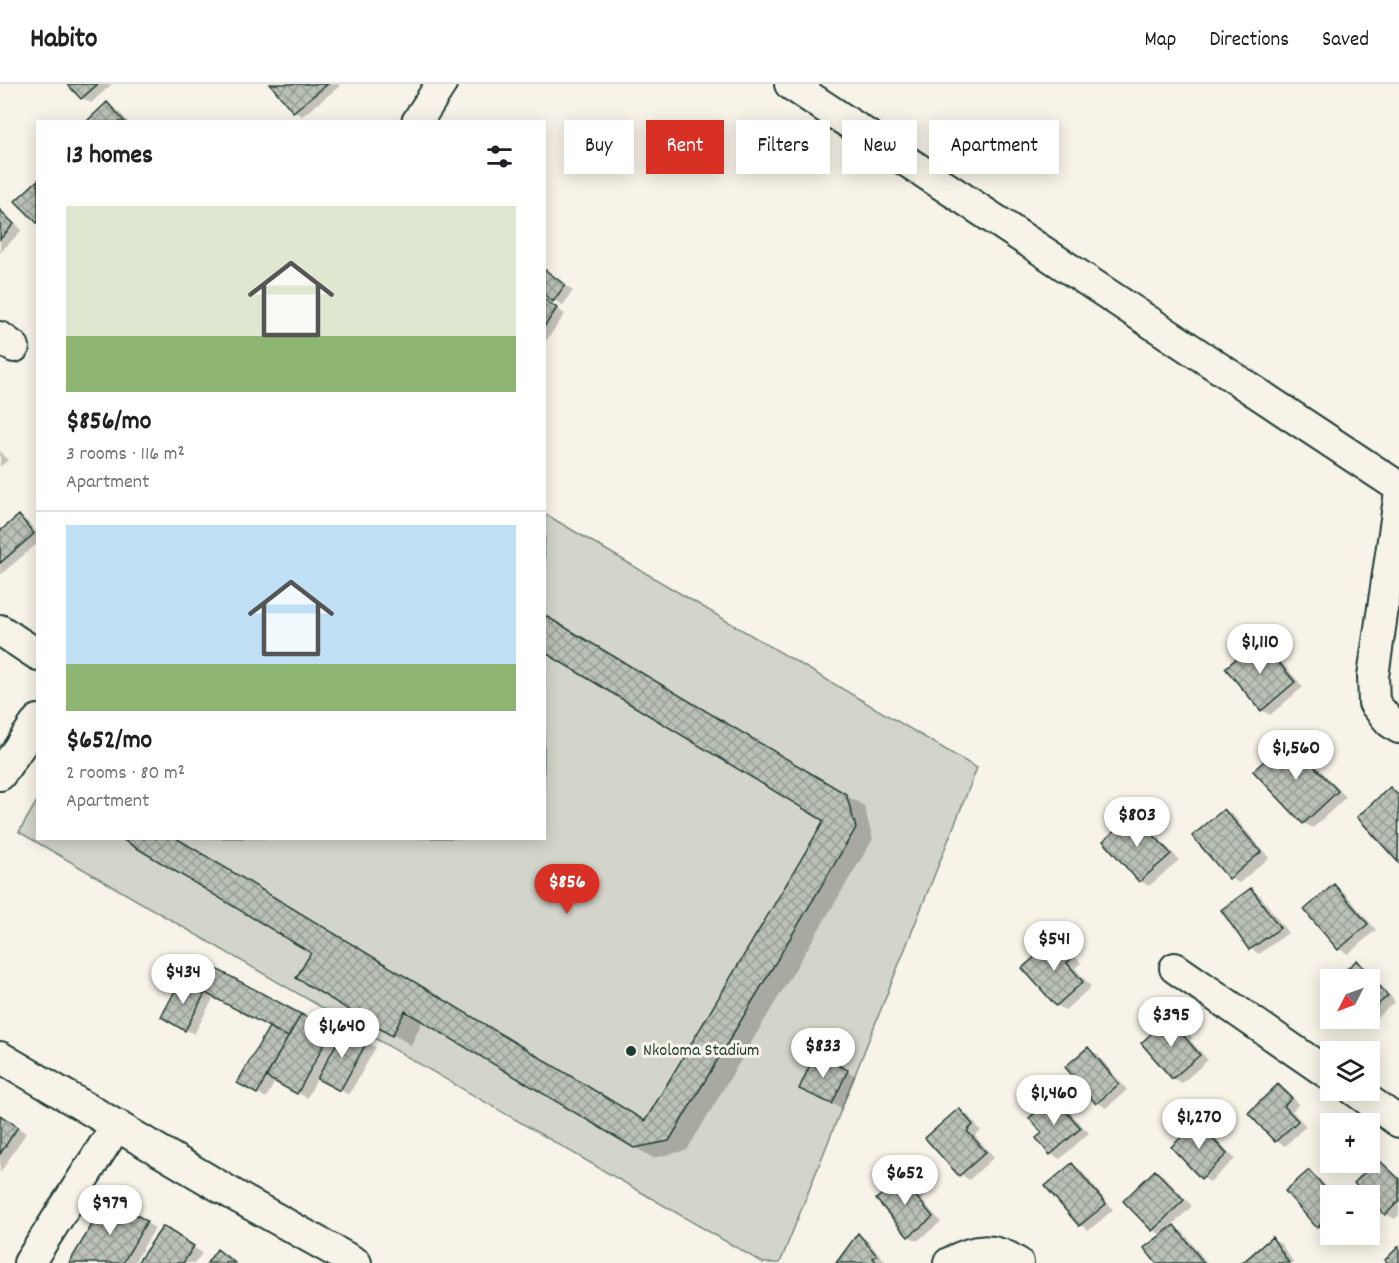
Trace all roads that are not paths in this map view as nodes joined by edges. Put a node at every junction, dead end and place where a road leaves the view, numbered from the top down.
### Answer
1 (441, 84) edge
2 (790, 84) edge
3 (418, 120) edge
4 (1399, 487) edge
5 (1399, 499) edge
6 (0, 630) edge
7 (36, 654) edge
8 (36, 723) edge
9 (1399, 728) edge
10 (0, 775) edge
11 (1175, 968) dead end
12 (0, 1057) edge
13 (1320, 1068) edge
14 (1369, 1101) edge
15 (1399, 1122) edge
16 (117, 1125) junction
17 (29, 1263) edge
18 (356, 1263) edge
19 (949, 1263) edge
20 (1018, 1263) edge

1 - 3 street
2 - 4 street
5 - 9 street
6 - 7 street
8 - 10 street
11 - 13 street
12 - 16 street
14 - 15 street
16 - 17 street
16 - 18 street
19 - 20 street

